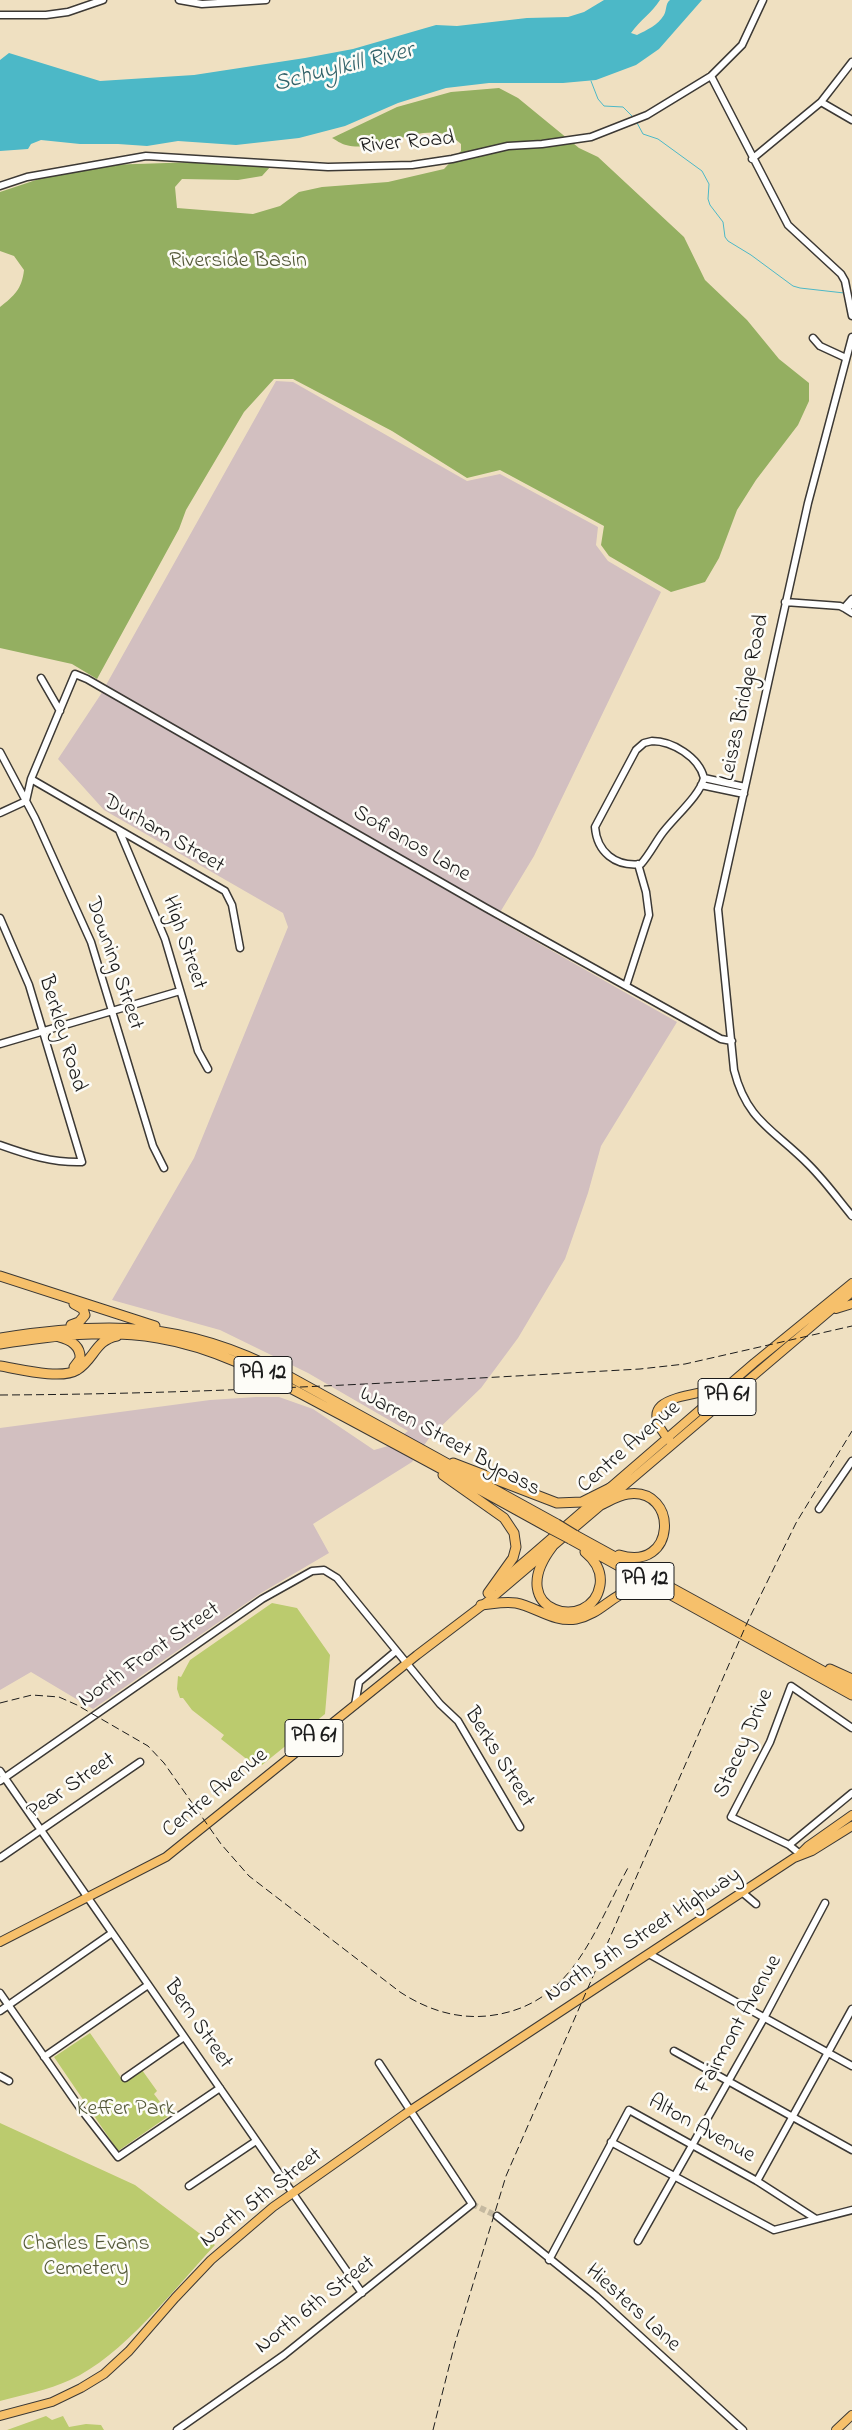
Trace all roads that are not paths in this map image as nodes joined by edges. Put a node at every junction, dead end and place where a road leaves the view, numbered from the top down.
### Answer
1 (103, 0) edge
2 (179, 0) edge
3 (266, 0) edge
4 (763, 0) edge
5 (0, 16) edge
6 (852, 62) edge
7 (711, 76) junction
8 (821, 102) junction
9 (852, 120) edge
10 (752, 159) junction
11 (0, 186) edge
12 (849, 282) edge
13 (851, 311) edge
14 (852, 316) edge
15 (852, 337) edge
16 (813, 338) dead end
17 (846, 358) junction
18 (852, 599) edge
19 (785, 602) junction
20 (852, 605) edge
21 (844, 608) junction
22 (852, 613) edge
23 (41, 678) dead end
24 (60, 711) junction
25 (0, 752) edge
26 (32, 779) junction
27 (703, 782) junction
28 (745, 787) junction
29 (744, 794) junction
30 (26, 801) junction
31 (0, 814) edge
32 (119, 830) junction
33 (638, 864) junction
34 (0, 918) edge
35 (240, 948) dead end
36 (626, 986) junction
37 (180, 991) junction
38 (113, 1010) junction
39 (43, 1031) junction
40 (732, 1040) junction
41 (0, 1044) edge
42 (208, 1069) dead end
43 (0, 1145) edge
44 (164, 1168) dead end
45 (852, 1216) edge
46 (0, 1276) edge
47 (0, 1280) edge
48 (852, 1283) edge
49 (852, 1292) edge
50 (852, 1304) edge
51 (823, 1316) junction
52 (59, 1329) junction
53 (130, 1335) junction
54 (186, 1336) junction
55 (46, 1337) junction
56 (0, 1338) edge
57 (0, 1344) edge
58 (0, 1362) edge
59 (0, 1366) edge
60 (732, 1382) junction
61 (390, 1437) junction
62 (670, 1441) junction
63 (429, 1458) junction
64 (852, 1461) edge
65 (612, 1487) junction
66 (603, 1504) junction
67 (819, 1509) dead end
68 (573, 1537) junction
69 (552, 1547) junction
70 (606, 1552) junction
71 (324, 1570) joint
72 (665, 1592) junction
73 (488, 1593) junction
74 (481, 1604) junction
75 (778, 1646) junction
76 (396, 1651) junction
77 (407, 1663) junction
78 (852, 1679) edge
79 (852, 1687) edge
80 (852, 1695) edge
81 (356, 1705) junction
82 (852, 1728) edge
83 (140, 1762) dead end
84 (0, 1770) edge
85 (2, 1779) edge
86 (852, 1793) edge
87 (852, 1815) edge
88 (852, 1826) edge
89 (520, 1827) dead end
90 (40, 1829) junction
91 (790, 1845) junction
92 (800, 1854) junction
93 (0, 1858) edge
94 (742, 1892) junction
95 (88, 1898) junction
96 (825, 1903) dead end
97 (756, 1904) dead end
98 (112, 1933) junction
99 (0, 1942) edge
100 (649, 1954) junction
101 (148, 1985) junction
102 (0, 1993) edge
103 (8, 2005) junction
104 (852, 2009) edge
105 (0, 2011) edge
106 (764, 2018) junction
107 (184, 2037) junction
108 (507, 2047) joint
109 (674, 2051) dead end
110 (828, 2053) junction
111 (44, 2057) junction
112 (379, 2063) dead end
113 (852, 2066) edge
114 (0, 2076) edge
115 (125, 2078) dead end
116 (10, 2081) dead end
117 (728, 2082) junction
118 (220, 2088) junction
119 (410, 2112) junction
120 (792, 2117) junction
121 (256, 2141) junction
122 (611, 2142) junction
123 (693, 2145) junction
124 (852, 2150) edge
125 (675, 2177) junction
126 (757, 2181) junction
127 (189, 2186) dead end
128 (293, 2194) junction
129 (852, 2210) edge
130 (497, 2216) tunnel mouth
131 (816, 2220) junction
132 (638, 2241) dead end
133 (549, 2260) junction
134 (362, 2293) junction
135 (852, 2415) edge
136 (0, 2416) edge
137 (177, 2430) edge
138 (742, 2430) edge
139 (836, 2430) edge

1 - 5 street
2 - 3 street
4 - 7 street, River Road
6 - 8 street
7 - 10 street
7 - 11 street, River Road
8 - 9 street
8 - 10 street
10 - 12 street
12 - 13 street
13 - 14 street
15 - 17 street, Leiszs Bridge Road
16 - 17 street
17 - 19 street, Leiszs Bridge Road
18 - 21 street
19 - 21 street
19 - 28 street, Leiszs Bridge Road
20 - 21 street
21 - 22 street
23 - 24 street
24 - 26 street
24 - 36 street, Sofianos Lane
25 - 30 street, Downing Street
26 - 30 street
26 - 32 street, Durham Street
27 - 28 street
27 - 29 street
27 - 33 street
27 - 33 street
28 - 29 street, Leiszs Bridge Road
29 - 40 street, Leiszs Bridge Road
30 - 31 street
30 - 38 street, Downing Street
32 - 35 street, Durham Street
32 - 37 street, High Street
33 - 36 street
34 - 39 street, Berkley Road
36 - 40 street, Sofianos Lane
37 - 38 street
37 - 42 street, High Street
38 - 39 street
38 - 44 street, Downing Street
39 - 41 street
39 - 43 street, Berkley Road
40 - 45 street, Leiszs Bridge Road
46 - 54 highway
47 - 52 highway
48 - 60 main road, Centre Avenue / PA 61
49 - 51 main road, Centre Avenue / PA 61
50 - 51 main road
51 - 62 main road, Centre Avenue / PA 61
52 - 54 highway, Warren Street Bypass / PA 12
52 - 56 highway, Warren Street Bypass / PA 12
53 - 55 highway, Warren Street Bypass / PA 12
53 - 59 highway
53 - 61 highway, Warren Street Bypass / PA 12
54 - 61 highway, Warren Street Bypass / PA 12
55 - 57 highway, Warren Street Bypass / PA 12
55 - 58 highway
60 - 62 main road, Centre Avenue / PA 61
60 - 62 main road
61 - 63 highway, Warren Street Bypass / PA 12
62 - 65 main road, Centre Avenue / PA 61
62 - 66 main road, Centre Avenue / PA 61
63 - 65 highway
63 - 68 highway, Warren Street Bypass / PA 12, bridge
63 - 73 highway
64 - 67 street
65 - 73 main road, Centre Avenue / PA 61
66 - 69 main road, Centre Avenue / PA 61
66 - 70 highway
68 - 69 highway
68 - 70 highway, Warren Street Bypass / PA 12
68 - 72 highway, Warren Street Bypass / PA 12
69 - 74 main road, Centre Avenue / PA 61
70 - 75 highway, Warren Street Bypass / PA 12
71 - 76 street, Berks Street
71 - 85 street, North Front Street
72 - 74 highway
72 - 80 highway, Warren Street Bypass / PA 12
73 - 74 main road, Centre Avenue / PA 61
74 - 77 main road, Centre Avenue / PA 61
75 - 78 highway
75 - 79 highway, Warren Street Bypass / PA 12
76 - 77 street, Berks Street
76 - 81 street
77 - 81 main road, Centre Avenue / PA 61
77 - 89 street, Berks Street
81 - 95 main road, Centre Avenue / PA 61
82 - 91 street, Stacey Drive
83 - 90 street, Pear Street
84 - 85 street, Bern Street
85 - 90 street, Bern Street
86 - 91 street
87 - 92 main road, North 5th Street Highway
88 - 92 main road, North 5th Street Highway
90 - 93 street, Pear Street
90 - 95 street, Bern Street
91 - 92 street
92 - 94 main road, North 5th Street Highway
94 - 97 street
94 - 100 main road, North 5th Street Highway
95 - 98 street, Bern Street
95 - 99 main road, Centre Avenue / PA 61
96 - 106 street, Fairmont Avenue
98 - 101 street, Bern Street
98 - 103 street
100 - 106 street
100 - 108 main road, North 5th Street Highway
101 - 107 street, Bern Street
101 - 111 street
102 - 103 street
103 - 105 street
103 - 111 street
104 - 110 street
106 - 110 street
106 - 117 street, Fairmont Avenue
107 - 115 street
107 - 118 street, Bern Street
108 - 119 main road, North 5th Street
109 - 117 street
110 - 113 street
110 - 120 street
111 - 118 street
112 - 119 street
114 - 116 street
117 - 120 street
117 - 123 street, Fairmont Avenue
118 - 121 street, Bern Street
119 - 128 main road, North 5th Street
119 - 134 street, North 6th Street
120 - 124 street
120 - 126 street
121 - 127 street
121 - 128 street, Bern Street
122 - 123 street, Alton Avenue
122 - 125 street
122 - 133 street
123 - 125 street, Fairmont Avenue
123 - 126 street, Alton Avenue
125 - 131 street
125 - 132 street, Fairmont Avenue
126 - 131 street, Alton Avenue
128 - 134 street, Bern Street
128 - 136 main road, North 5th Street
129 - 131 street
130 - 133 street, Hiesters Lane
133 - 138 street, Hiesters Lane
134 - 137 street, North 6th Street
135 - 139 main road

